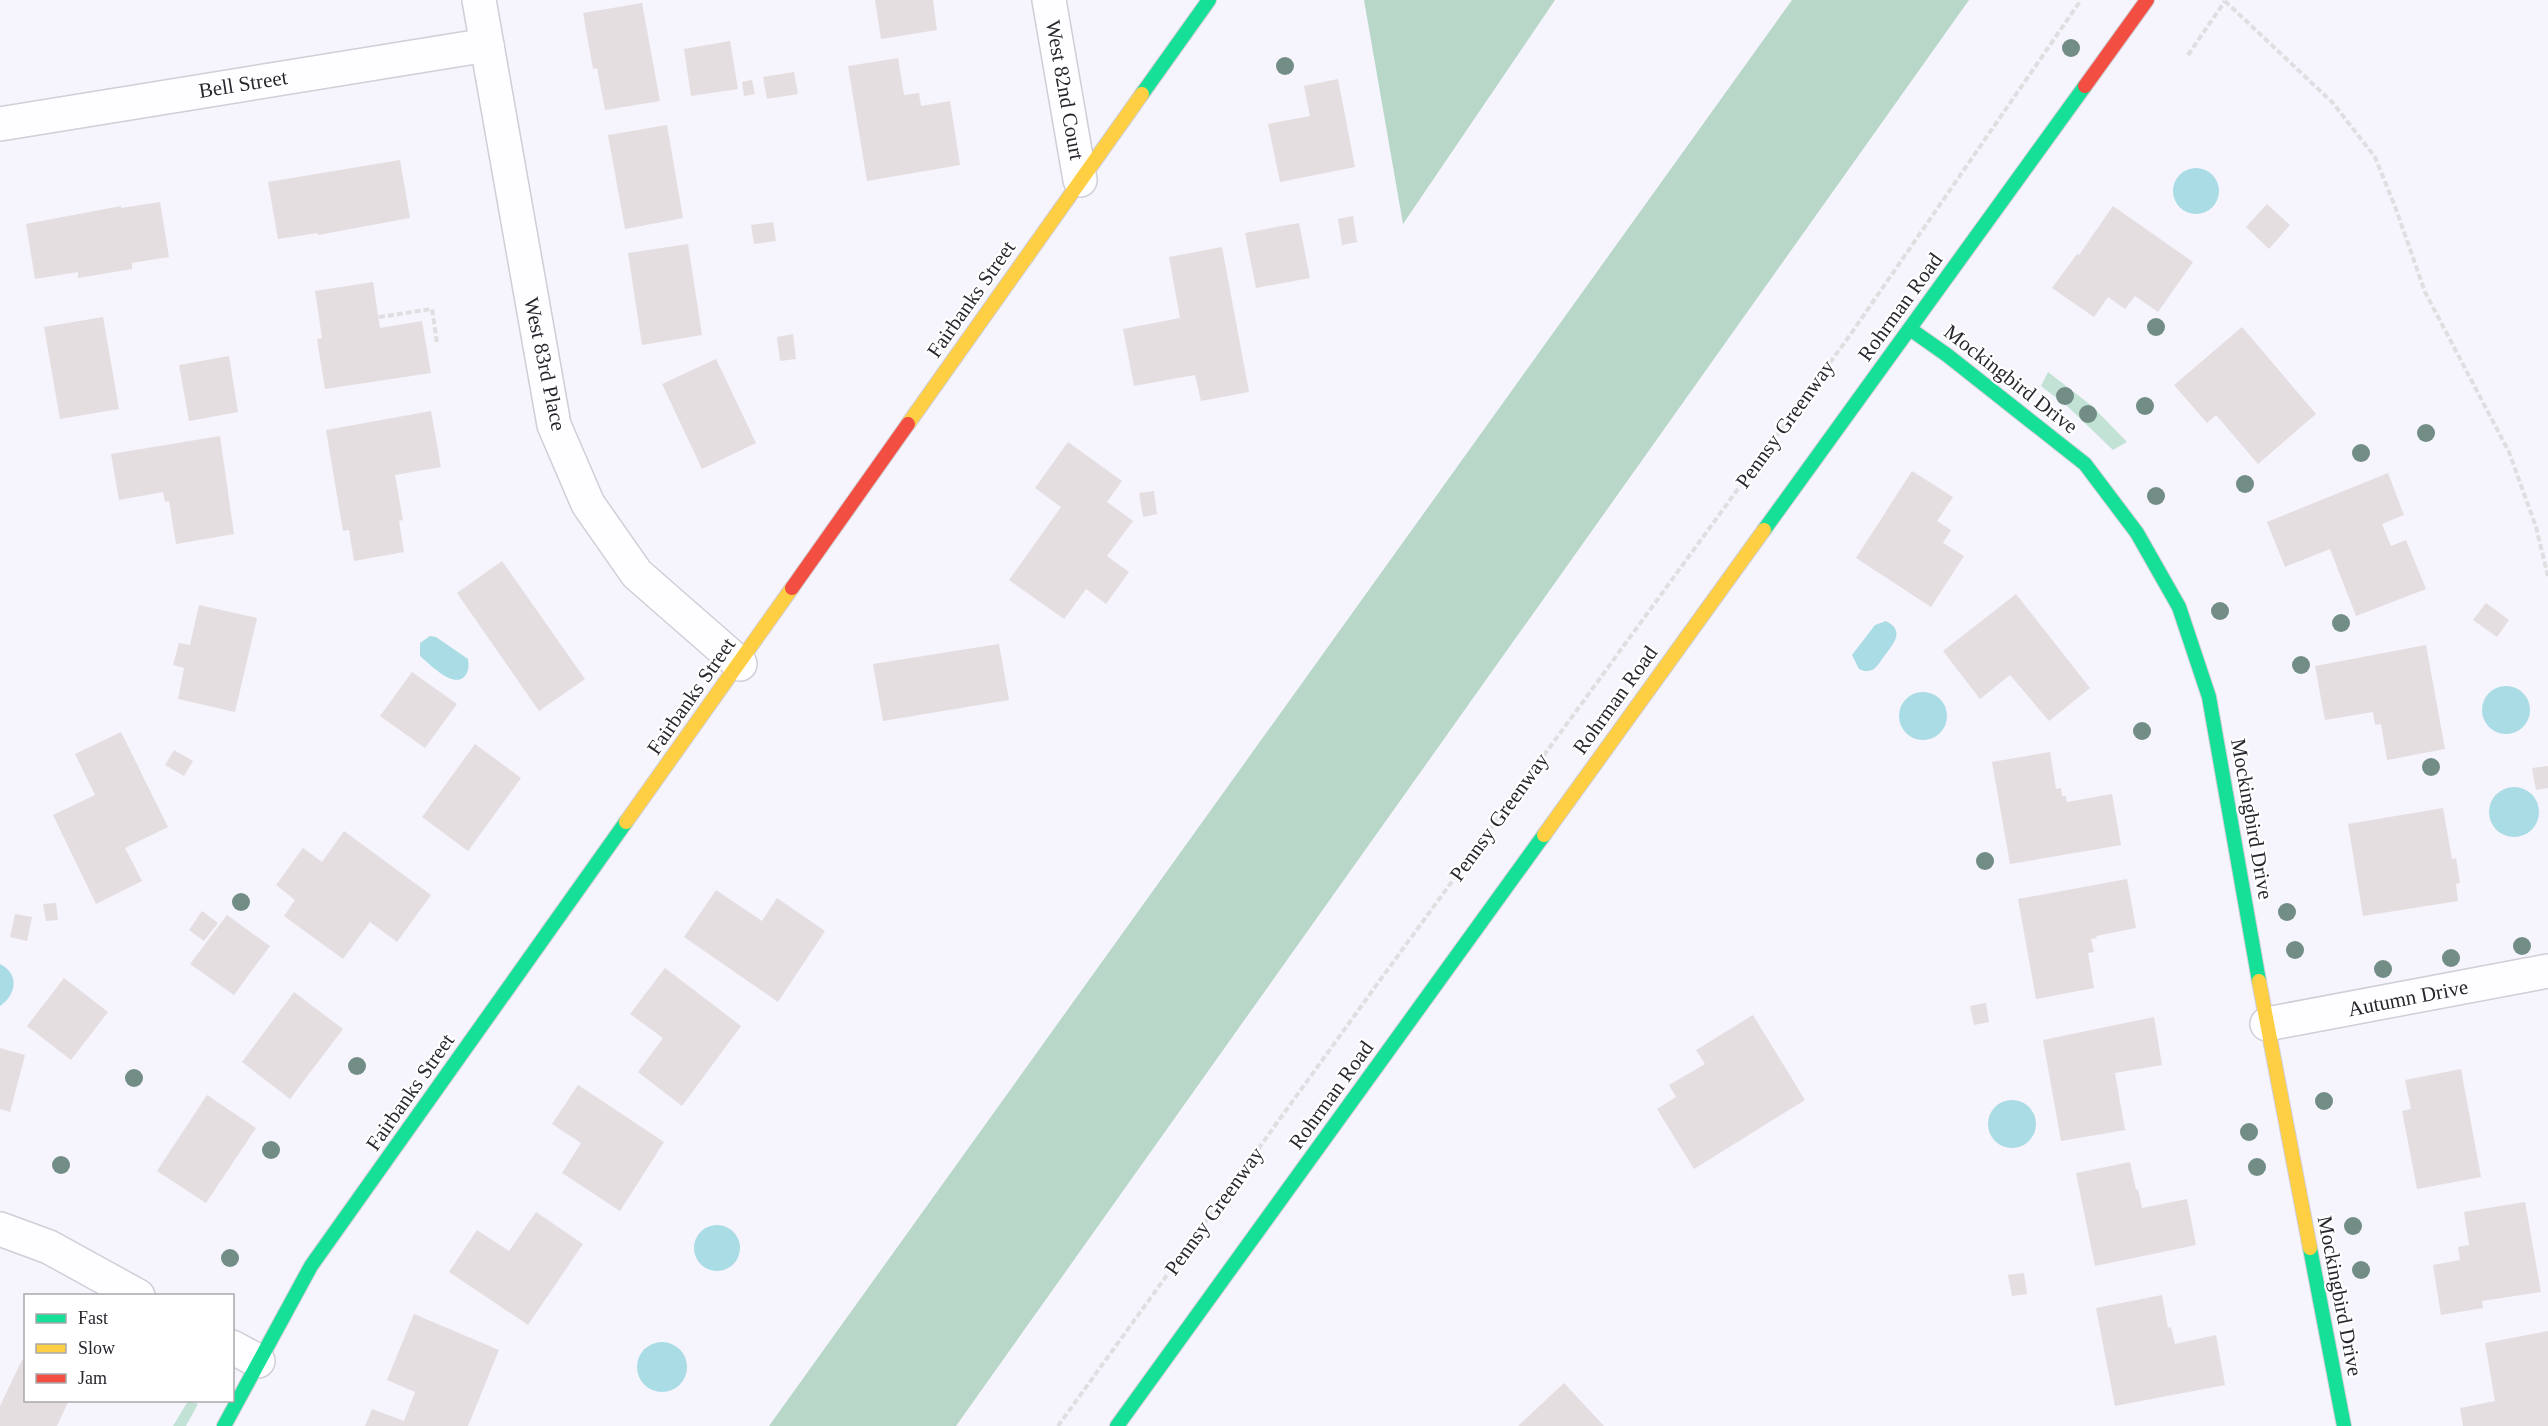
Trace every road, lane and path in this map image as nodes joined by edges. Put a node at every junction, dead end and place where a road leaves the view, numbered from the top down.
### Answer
1 (479, 0) edge
2 (1049, 0) edge
3 (1209, 0) edge
4 (2081, 0) edge
5 (2147, 0) edge
6 (2225, 0) edge
7 (487, 45) junction
8 (2188, 55) dead end
9 (0, 124) edge
10 (1080, 180) junction
11 (379, 317) dead end
12 (1910, 329) junction
13 (437, 343) dead end
14 (2548, 576) edge
15 (740, 664) junction
16 (2548, 971) edge
17 (2267, 1024) junction
18 (0, 1229) edge
19 (134, 1294) edge
20 (245, 1354) edge
21 (234, 1392) edge
22 (231, 1402) edge
23 (224, 1426) edge
24 (1058, 1426) edge
25 (1118, 1426) edge
26 (2344, 1426) edge

1 - 7 street, West 83rd Place
2 - 10 street, West 82nd Court
3 - 10 street, Fairbanks Street
4 - 24 path, Pennsy Greenway
5 - 12 street, Rohrman Road
6 - 8 path
6 - 14 path
7 - 9 street, Bell Street
7 - 15 street, West 83rd Place
10 - 15 street, Fairbanks Street
11 - 13 path
12 - 17 street, Mockingbird Drive
12 - 25 street, Rohrman Road
15 - 20 street, Fairbanks Street
16 - 17 street, Autumn Drive
17 - 26 street, Mockingbird Drive
18 - 19 street
20 - 21 street, Fairbanks Street
22 - 23 street, Fairbanks Street

